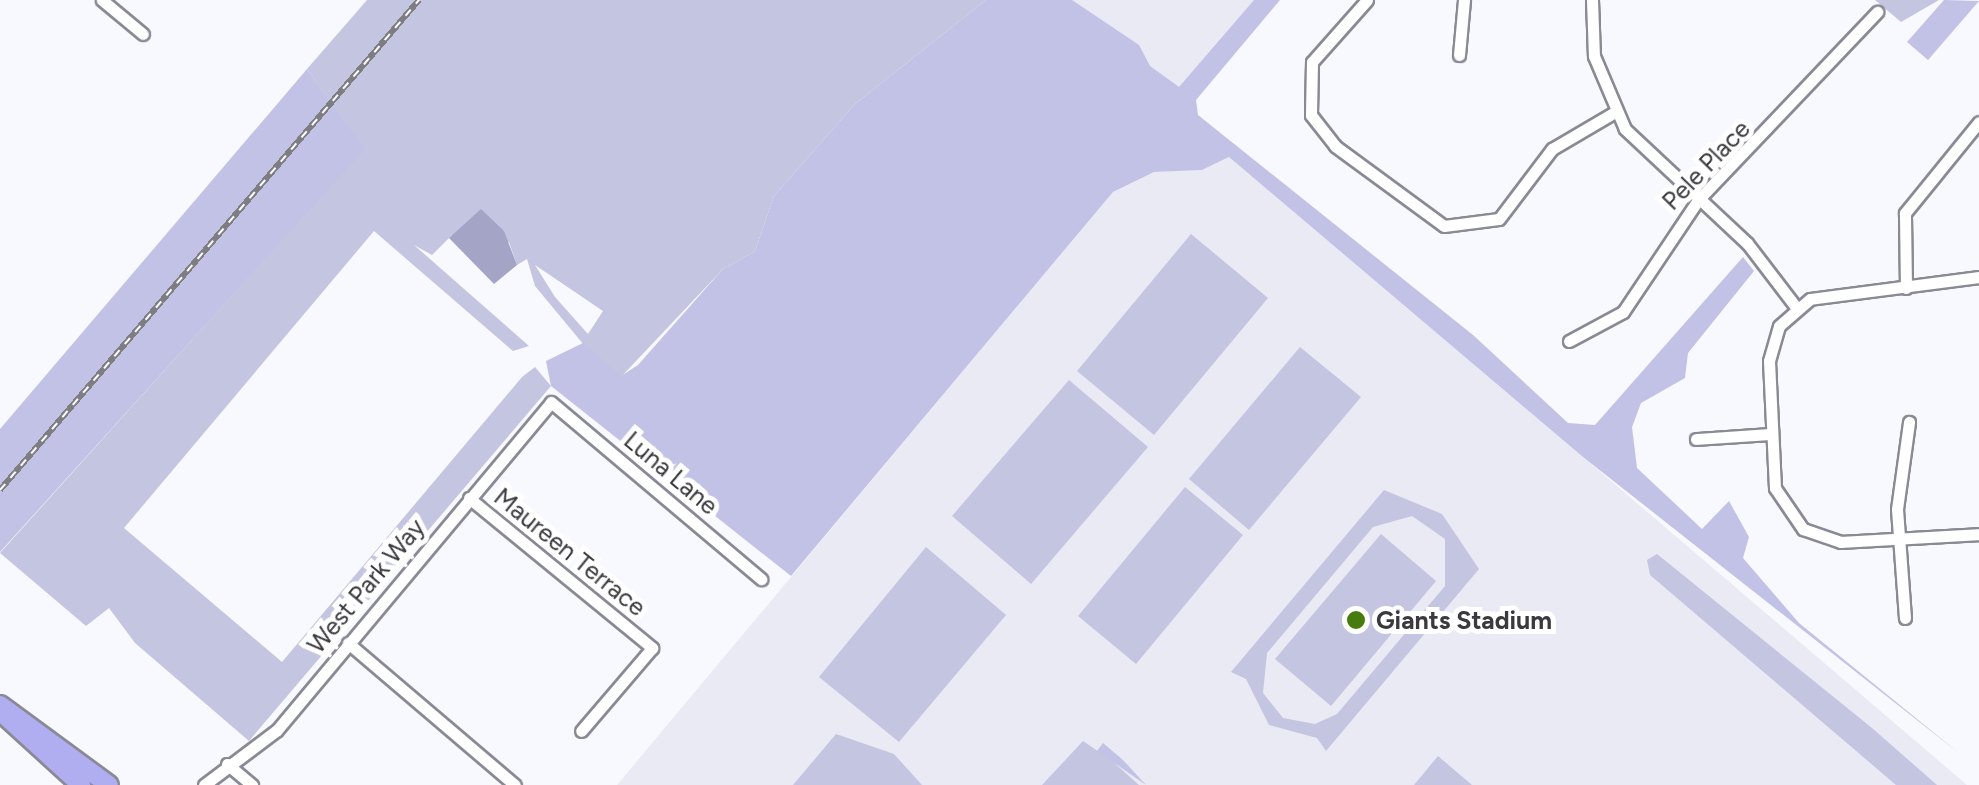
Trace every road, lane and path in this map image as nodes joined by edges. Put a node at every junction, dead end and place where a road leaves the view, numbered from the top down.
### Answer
1 (102, 0) edge
2 (1367, 0) edge
3 (1464, 0) edge
4 (1592, 0) edge
5 (1876, 12) dead end
6 (143, 34) dead end
7 (1459, 54) dead end
8 (1615, 112) junction
9 (1979, 122) edge
10 (1698, 200) junction
11 (1979, 276) edge
12 (1906, 288) junction
13 (1796, 307) junction
14 (1569, 341) dead end
15 (551, 402) joint
16 (1910, 422) dead end
17 (1772, 434) junction
18 (1696, 439) dead end
19 (469, 498) junction
20 (1979, 534) edge
21 (1899, 538) junction
22 (762, 579) dead end
23 (1905, 618) dead end
24 (348, 644) junction
25 (0, 708) edge
26 (581, 731) dead end
27 (227, 764) junction
28 (81, 785) edge
29 (108, 785) edge
30 (204, 785) edge
31 (252, 785) edge
32 (516, 785) edge

1 - 6 street
2 - 8 street
3 - 7 street
4 - 8 street
5 - 10 street, Pele Place
8 - 10 street
9 - 12 street
10 - 13 street
10 - 14 street, Pele Place
11 - 12 street
12 - 13 street
13 - 17 street
15 - 19 street, West Park Way
15 - 22 street, Luna Lane
16 - 21 street
17 - 18 street
17 - 21 street
19 - 24 street, West Park Way
19 - 26 street, Maureen Terrace
20 - 21 street
21 - 23 street
24 - 27 street, West Park Way
24 - 32 street
25 - 28 main road
25 - 29 main road
27 - 30 street, West Park Way
27 - 31 street

